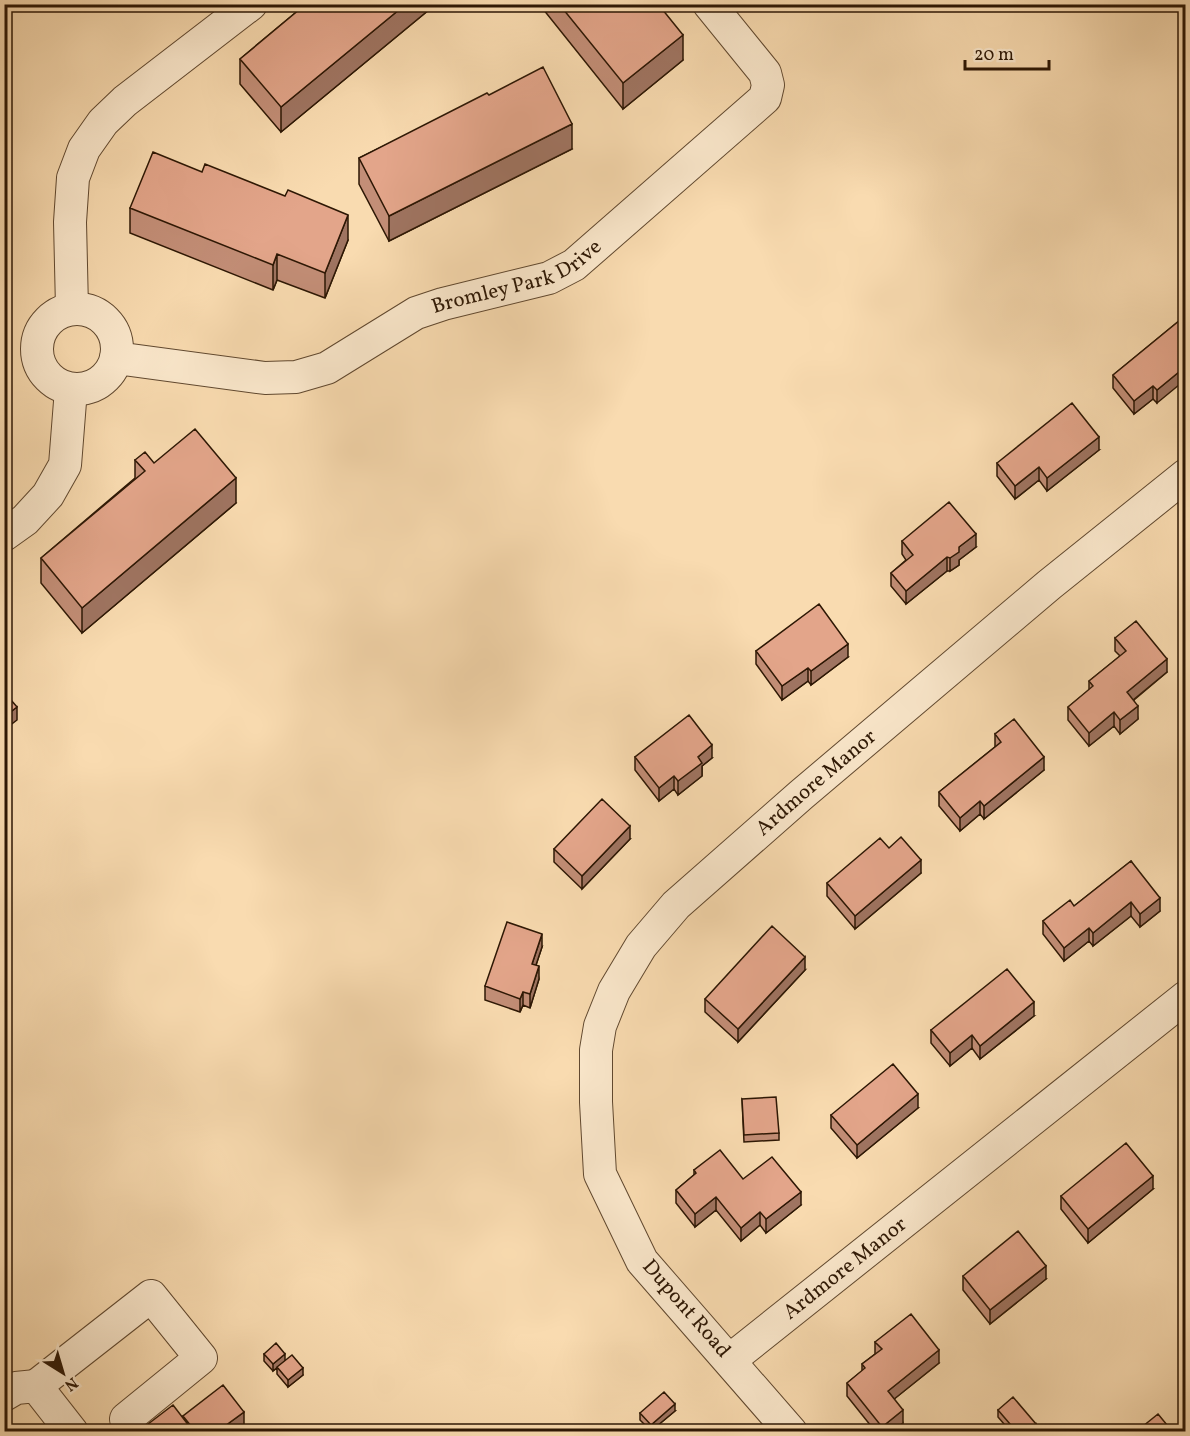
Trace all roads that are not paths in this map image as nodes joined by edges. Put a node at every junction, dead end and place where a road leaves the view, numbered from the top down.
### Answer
1 (709, 4) edge
2 (236, 9) edge
3 (72, 308) junction
4 (116, 358) junction
5 (71, 389) junction
6 (1185, 475) edge
7 (4, 535) edge
8 (1185, 997) edge
9 (600, 1174) joint
10 (730, 1360) junction
11 (36, 1386) junction
12 (4, 1395) edge
13 (126, 1419) dead end
14 (72, 1431) edge
15 (791, 1431) edge

1 - 4 street, Bromley Park Drive
2 - 3 street
3 - 4 street
3 - 5 street
4 - 5 street
5 - 7 street
6 - 9 street, Ardmore Manor
8 - 10 street, Ardmore Manor
9 - 10 street, Dupont Road
10 - 15 street, Dupont Road
11 - 12 street
11 - 13 street
11 - 14 street

